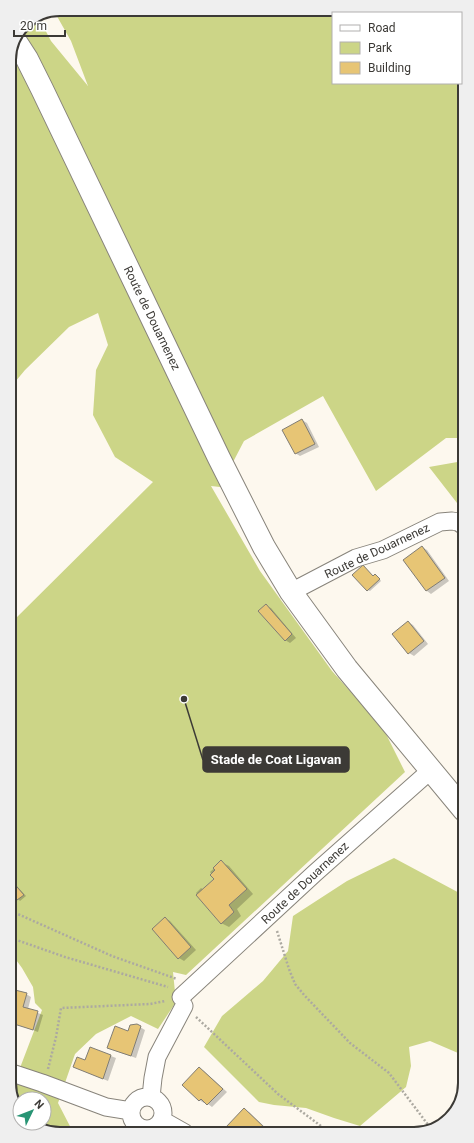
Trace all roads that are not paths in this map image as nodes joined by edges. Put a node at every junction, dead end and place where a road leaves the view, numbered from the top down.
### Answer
1 (18, 46) edge
2 (458, 522) edge
3 (291, 592) junction
4 (431, 770) junction
5 (458, 803) edge
6 (16, 1074) edge
7 (151, 1097) junction
8 (131, 1111) junction
9 (162, 1120) junction
10 (139, 1127) edge
11 (154, 1127) edge
12 (174, 1127) edge

1 - 3 main road, Route de Douarnenez
2 - 3 street, Route de Douarnenez
3 - 4 main road, Route de Douarnenez
4 - 5 main road, Route de Douarnenez
4 - 7 street, Route de Douarnenez
6 - 8 street
7 - 8 street
7 - 9 street
8 - 10 street
9 - 11 street
9 - 12 street

